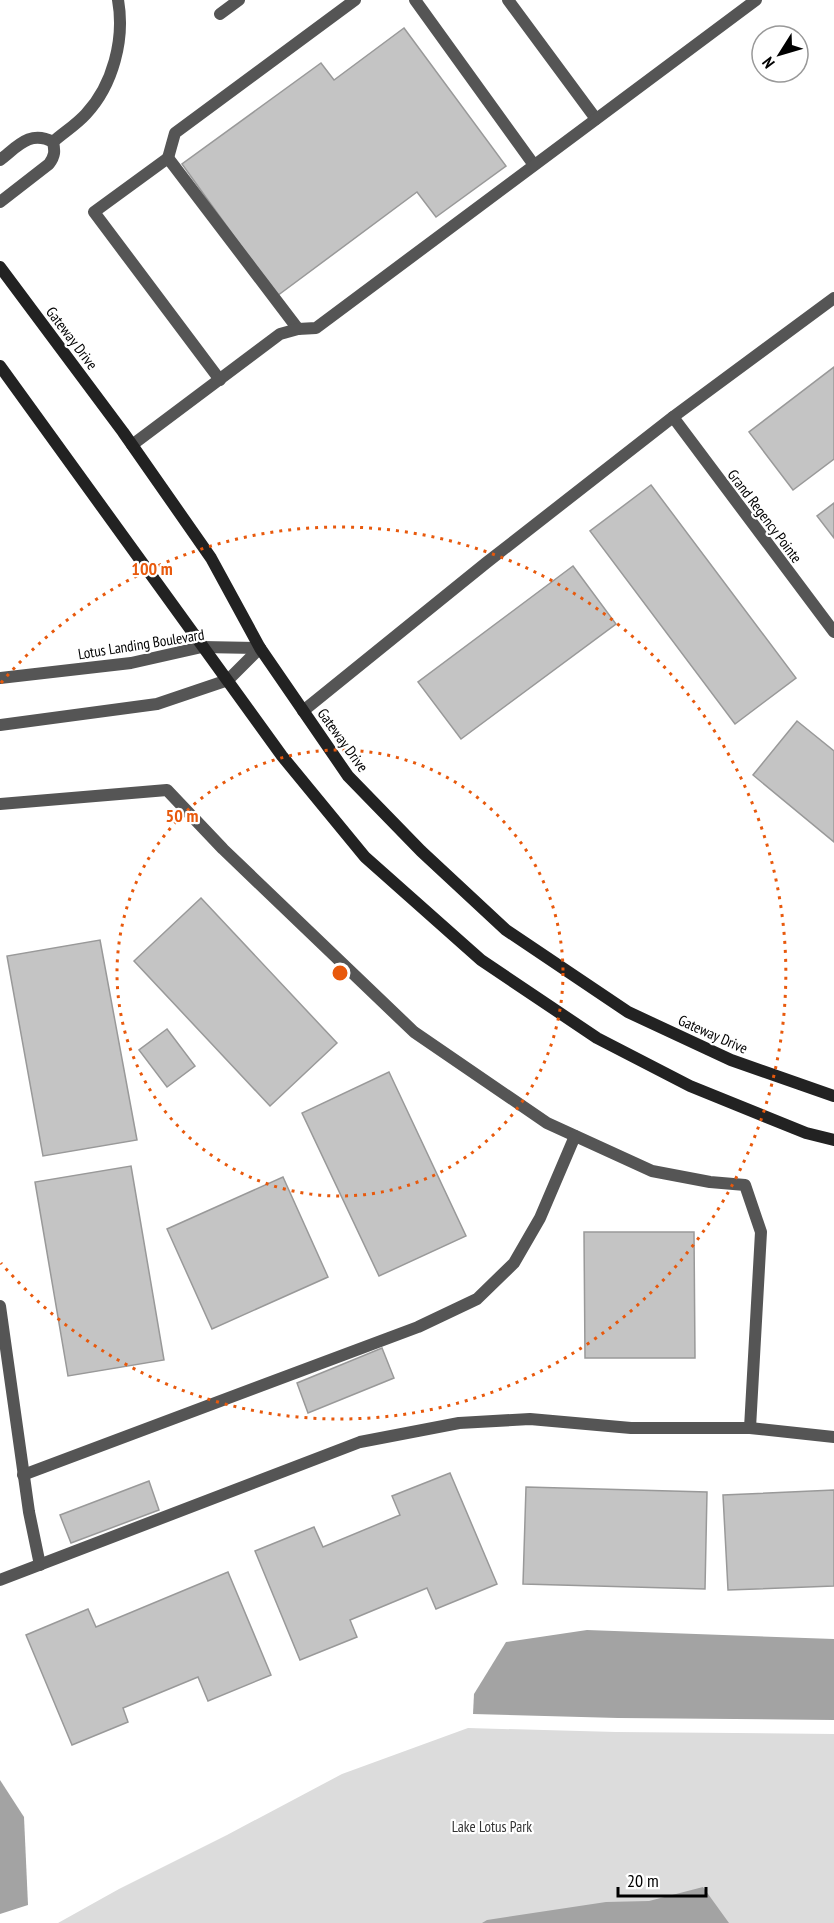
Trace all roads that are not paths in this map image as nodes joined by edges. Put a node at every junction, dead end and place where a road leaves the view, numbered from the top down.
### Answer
1 (118, 0) edge
2 (239, 0) edge
3 (355, 0) edge
4 (415, 0) edge
5 (508, 0) edge
6 (756, 0) edge
7 (220, 14) dead end
8 (596, 119) junction
9 (53, 142) junction
10 (168, 158) junction
11 (0, 159) edge
12 (534, 165) junction
13 (0, 202) edge
14 (0, 267) edge
15 (834, 298) edge
16 (298, 329) junction
17 (0, 366) edge
18 (220, 380) junction
19 (673, 417) junction
20 (132, 445) junction
21 (834, 632) edge
22 (202, 647) junction
23 (260, 648) junction
24 (0, 678) edge
25 (228, 681) junction
26 (303, 711) junction
27 (0, 725) edge
28 (0, 804) edge
29 (834, 1096) edge
30 (575, 1136) junction
31 (834, 1140) edge
32 (0, 1306) edge
33 (750, 1428) junction
34 (834, 1437) edge
35 (23, 1475) junction
36 (40, 1565) junction
37 (0, 1580) edge

1 - 9 street
2 - 7 street
3 - 10 street
4 - 12 street
5 - 8 street
6 - 8 street
8 - 12 street
9 - 11 street
9 - 13 street
10 - 16 street
10 - 18 street
12 - 16 street
14 - 20 street, Gateway Drive
15 - 19 street
16 - 18 street
17 - 22 street
18 - 20 street
19 - 21 street, Grand Regency Pointe
19 - 26 street
20 - 23 street, Gateway Drive
22 - 23 street, Lotus Landing Boulevard
22 - 24 street, Lotus Landing Boulevard
22 - 25 street
23 - 25 street
23 - 26 street, Gateway Drive
25 - 27 street
25 - 31 street
26 - 29 street, Gateway Drive
28 - 30 street
30 - 33 street
30 - 35 street
32 - 35 street
33 - 34 street
33 - 36 street
35 - 36 street
36 - 37 street

